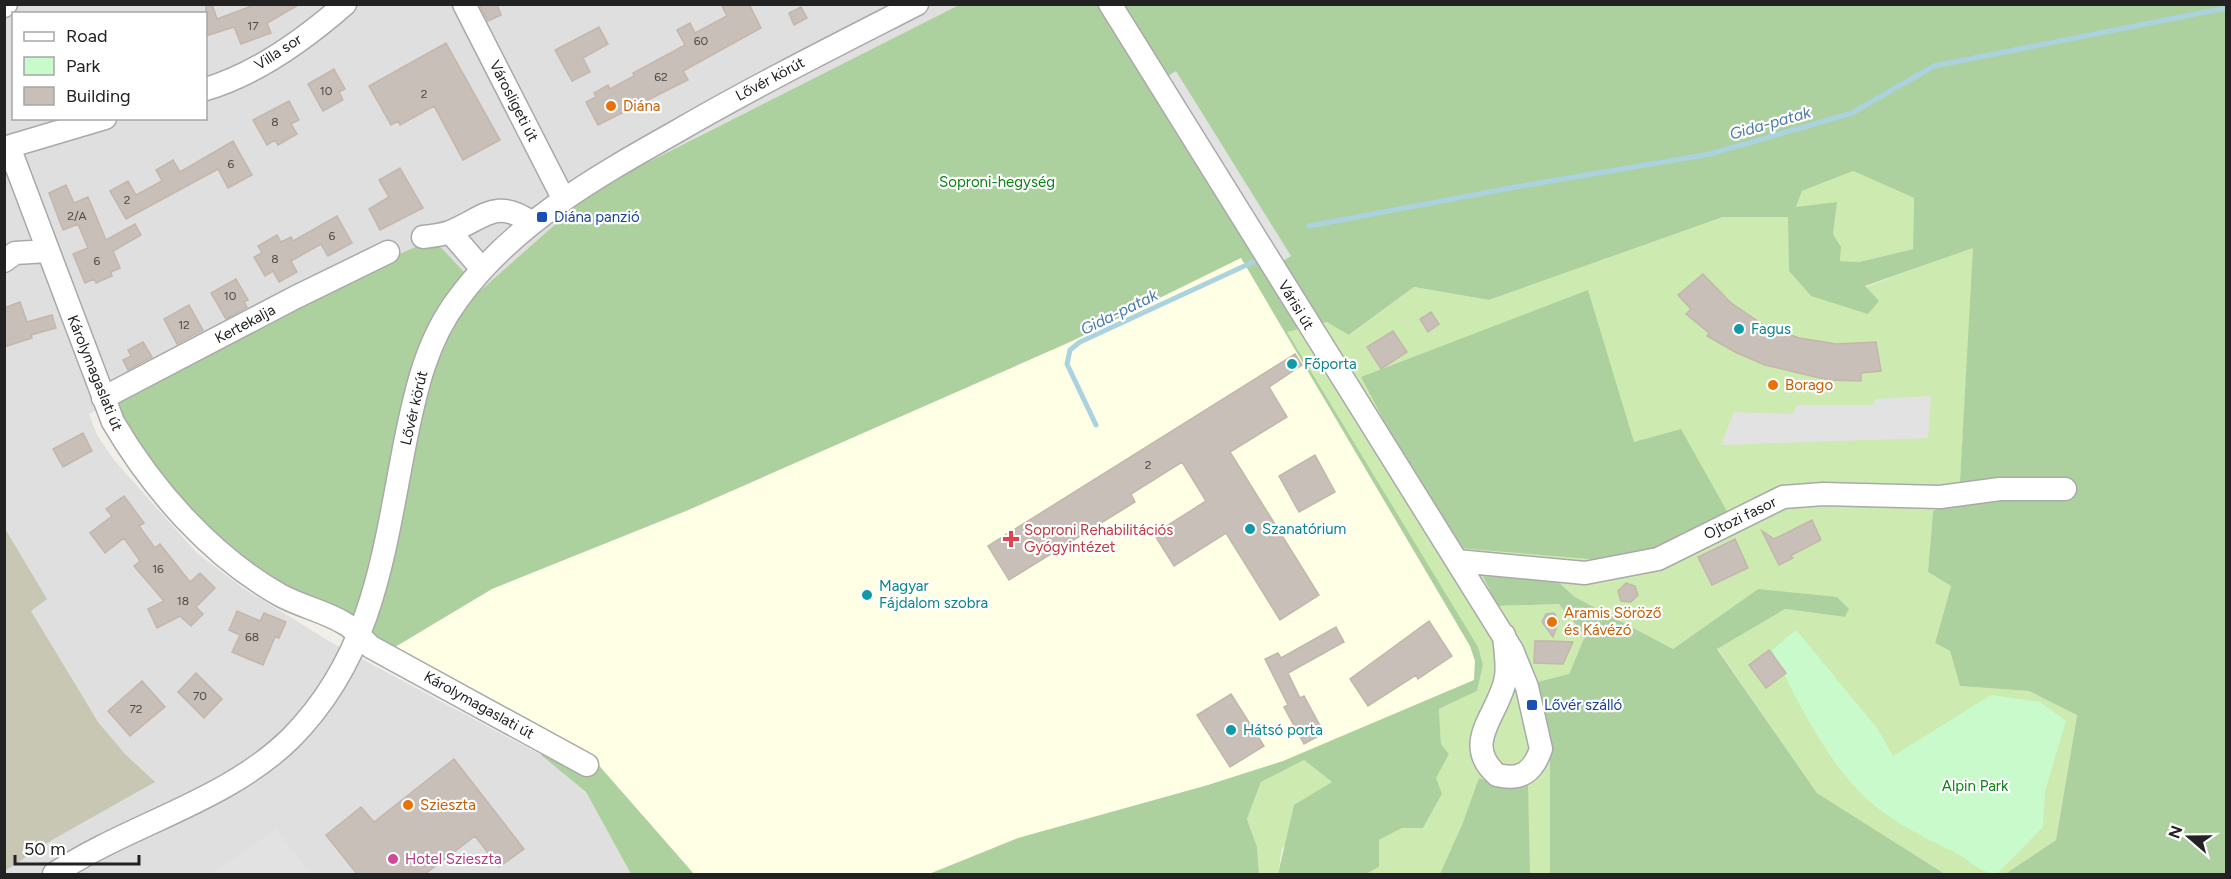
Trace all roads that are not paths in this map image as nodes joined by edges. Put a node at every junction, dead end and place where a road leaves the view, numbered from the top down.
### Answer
1 (345, 4) edge
2 (464, 4) edge
3 (916, 4) edge
4 (1110, 4) edge
5 (207, 89) edge
6 (98, 120) edge
7 (7, 148) edge
8 (563, 198) junction
9 (532, 223) junction
10 (450, 232) junction
11 (423, 237) dead end
12 (48, 251) junction
13 (388, 252) dead end
14 (4, 261) edge
15 (482, 269) junction
16 (103, 398) junction
17 (2065, 489) dead end
18 (1457, 561) junction
19 (1504, 636) junction
20 (365, 642) junction
21 (587, 765) dead end
22 (54, 874) edge

1 - 5 street, Villa sor
2 - 8 street, Városligeti út
3 - 8 street, Lővér körút
4 - 18 street, Várisi út
6 - 7 street
7 - 12 street, Károlymagaslati út
8 - 9 street, Lővér körút
9 - 10 street
9 - 15 street, Lővér körút
10 - 11 street
10 - 15 street
12 - 14 street
12 - 16 street, Károlymagaslati út
13 - 16 street, Kertekalja
15 - 20 street, Lővér körút
16 - 20 street, Károlymagaslati út
17 - 18 street, Ojtozi fasor
18 - 19 street, Várisi út
19 - 19 street, Várisi út
20 - 21 street, Károlymagaslati út
20 - 22 street, Lővér körút

